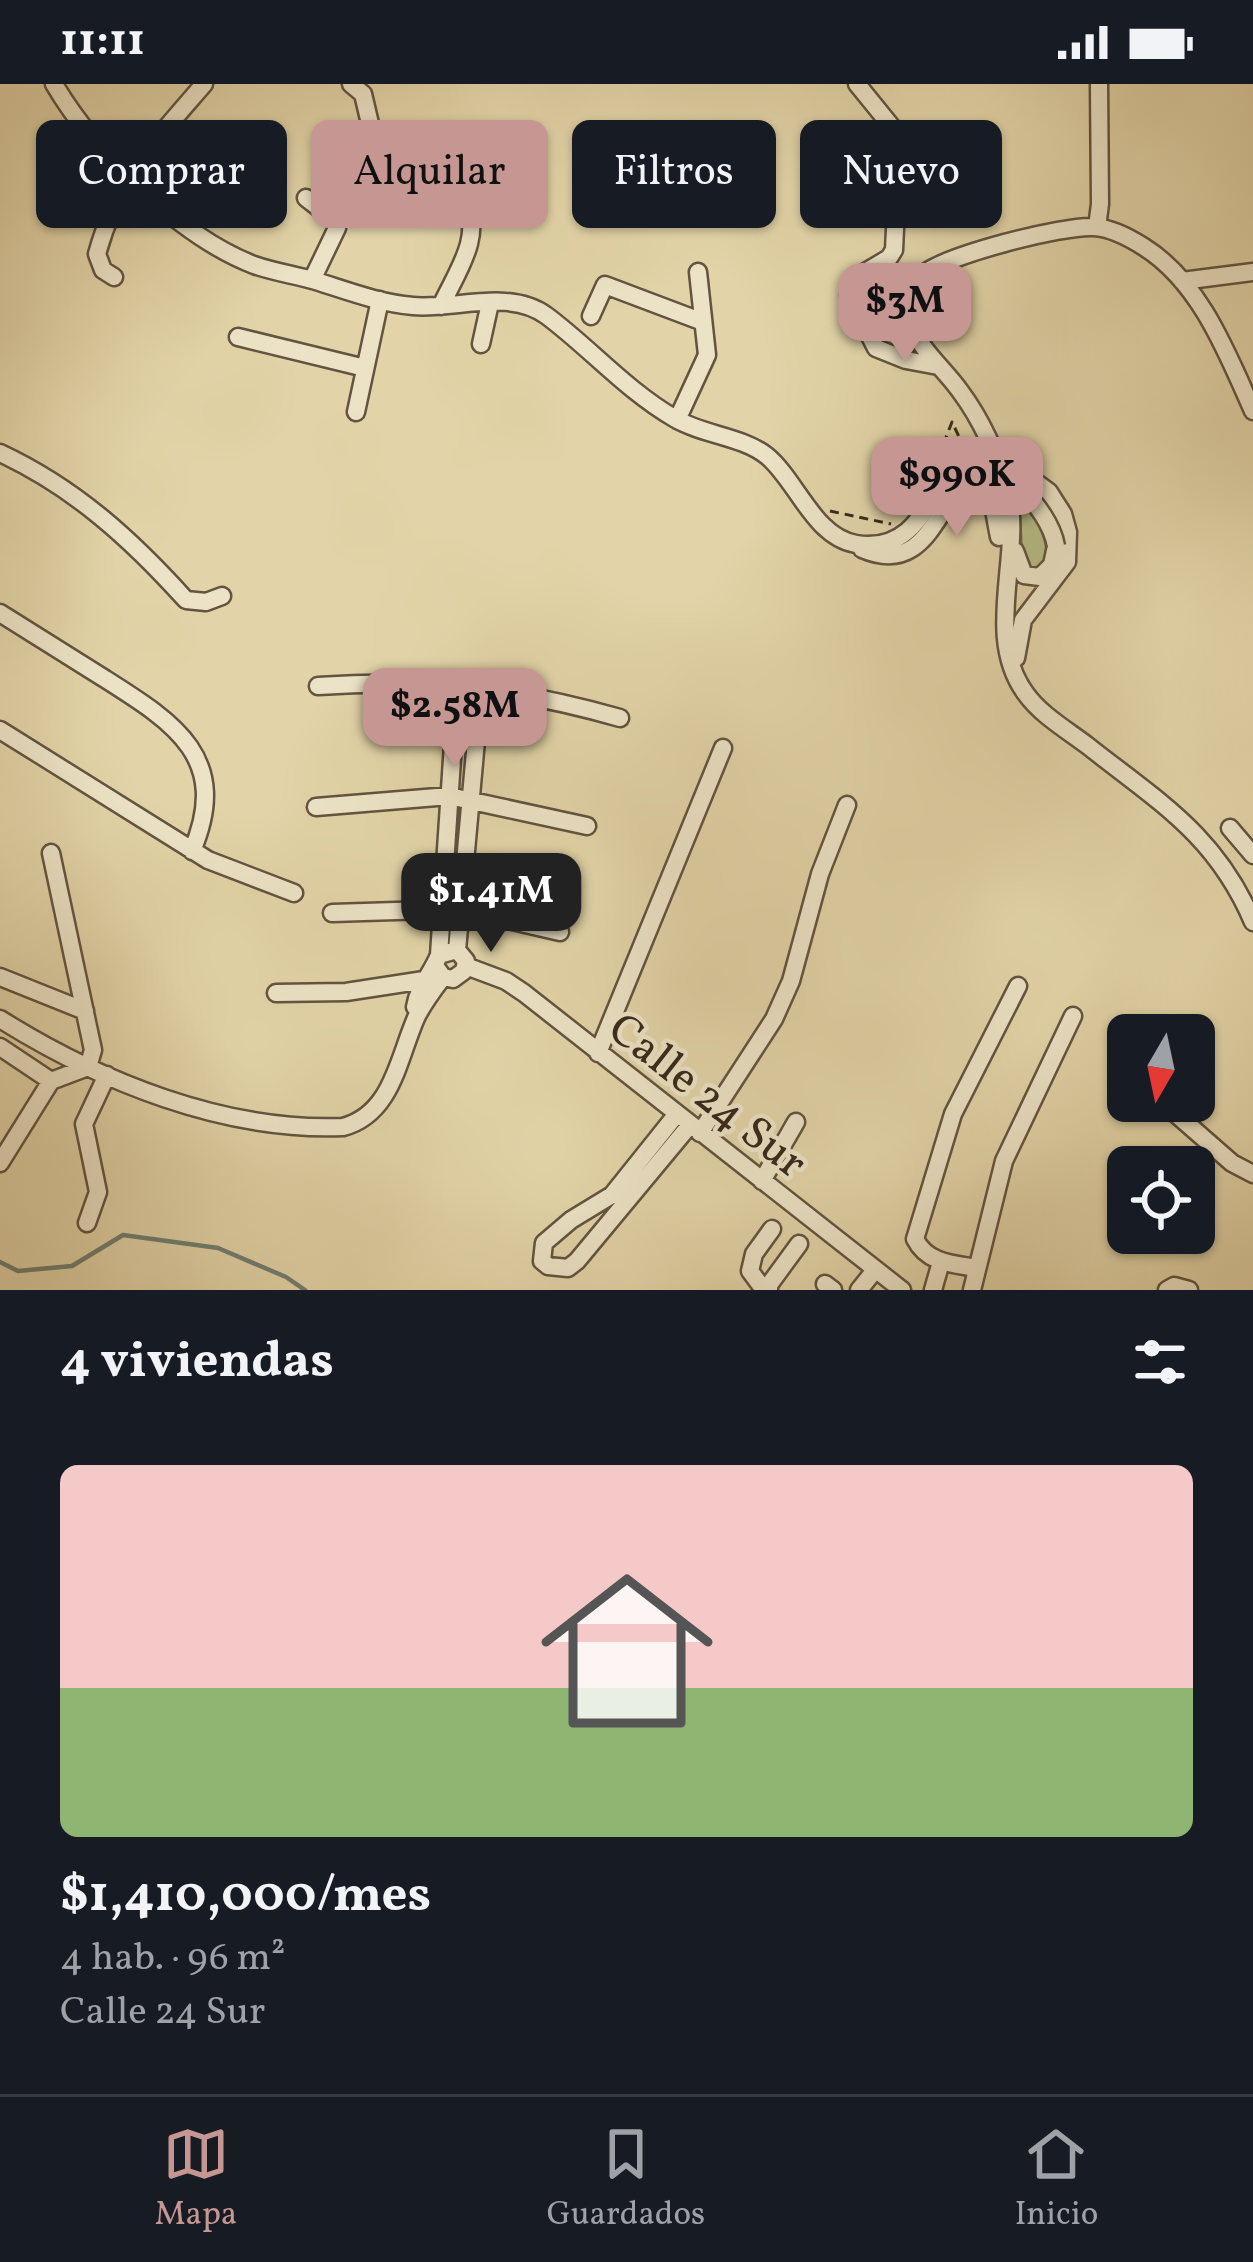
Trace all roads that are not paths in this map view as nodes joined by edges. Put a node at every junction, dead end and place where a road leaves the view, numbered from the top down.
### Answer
1 (54, 84) edge
2 (204, 84) edge
3 (351, 84) edge
4 (857, 84) edge
5 (1099, 84) edge
6 (76, 120) edge
7 (174, 120) edge
8 (306, 198) dead end
9 (1096, 227) junction
10 (107, 228) edge
11 (194, 228) edge
12 (698, 272) dead end
13 (1253, 272) edge
14 (114, 278) dead end
15 (313, 280) junction
16 (1182, 281) junction
17 (380, 301) junction
18 (490, 303) junction
19 (441, 306) junction
20 (591, 316) dead end
21 (703, 322) junction
22 (238, 338) dead end
23 (481, 344) dead end
24 (938, 366) junction
25 (365, 368) junction
26 (1253, 411) edge
27 (356, 412) dead end
28 (677, 420) junction
29 (990, 446) junction
30 (0, 453) edge
31 (1010, 508) junction
32 (845, 541) junction
33 (1056, 546) junction
34 (1008, 574) junction
35 (1058, 578) junction
36 (1043, 594) junction
37 (221, 596) dead end
38 (0, 613) edge
39 (1006, 632) junction
40 (457, 684) junction
41 (318, 686) dead end
42 (481, 686) junction
43 (1022, 688) junction
44 (620, 718) dead end
45 (0, 730) edge
46 (723, 748) dead end
47 (449, 796) junction
48 (470, 797) junction
49 (848, 806) dead end
50 (316, 807) dead end
51 (587, 826) dead end
52 (1230, 828) dead end
53 (192, 850) junction
54 (51, 853) dead end
55 (1253, 855) edge
56 (295, 893) dead end
57 (440, 908) junction
58 (460, 909) junction
59 (332, 913) dead end
60 (1253, 922) edge
61 (560, 932) dead end
62 (444, 966) junction
63 (0, 977) edge
64 (1018, 986) dead end
65 (275, 993) dead end
66 (85, 1011) junction
67 (1073, 1016) dead end
68 (0, 1018) edge
69 (0, 1047) edge
70 (598, 1053) junction
71 (88, 1067) junction
72 (107, 1075) junction
73 (52, 1081) junction
74 (796, 1122) dead end
75 (1185, 1122) edge
76 (689, 1124) junction
77 (0, 1162) edge
78 (1253, 1174) edge
79 (762, 1181) junction
80 (87, 1223) dead end
81 (772, 1229) dead end
82 (799, 1244) dead end
83 (940, 1262) junction
84 (977, 1268) junction
85 (874, 1270) junction
86 (767, 1290) edge
87 (860, 1290) edge
88 (902, 1290) edge
89 (933, 1290) edge
90 (971, 1290) edge
91 (1167, 1290) edge
92 (1189, 1290) edge

1 - 6 street
2 - 7 street
3 - 19 street
4 - 24 street
5 - 9 street
8 - 15 street
9 - 16 street
9 - 24 street
10 - 14 street
11 - 15 street
12 - 21 street
13 - 16 street
15 - 17 street
16 - 26 street
17 - 19 street
17 - 25 street
18 - 19 street
18 - 23 street
18 - 28 street
20 - 21 street
21 - 28 street
22 - 25 street
24 - 29 street
25 - 27 street
28 - 32 street
29 - 31 street
29 - 35 street
30 - 37 street
31 - 33 street
31 - 34 street
32 - 33 street, bridge
32 - 39 street
33 - 35 street
34 - 36 street
34 - 39 street
35 - 36 street
36 - 43 street
38 - 53 street
39 - 43 street
40 - 41 street
40 - 42 street
40 - 47 street
42 - 44 street
42 - 48 street
43 - 60 street
45 - 53 street
46 - 70 street
47 - 48 street
47 - 50 street
47 - 57 street
48 - 51 street
48 - 58 street
49 - 76 street
52 - 55 street
53 - 56 street
54 - 66 street
57 - 58 street
57 - 59 street
57 - 62 street
58 - 61 street
58 - 62 street
62 - 65 street
62 - 70 street, Calle 24 Sur
62 - 72 street
63 - 66 street
64 - 83 street
66 - 71 street
67 - 84 street
68 - 71 street
69 - 73 street
70 - 76 street, Calle 24 Sur
71 - 72 street
71 - 73 street
72 - 80 street
73 - 77 street
74 - 79 street
75 - 78 street
76 - 76 street
76 - 79 street, Calle 24 Sur
79 - 85 street, Calle 24 Sur
81 - 86 street
82 - 86 street
83 - 84 street
83 - 89 street
84 - 90 street
85 - 87 street
85 - 88 street, Calle 24 Sur
91 - 92 street

